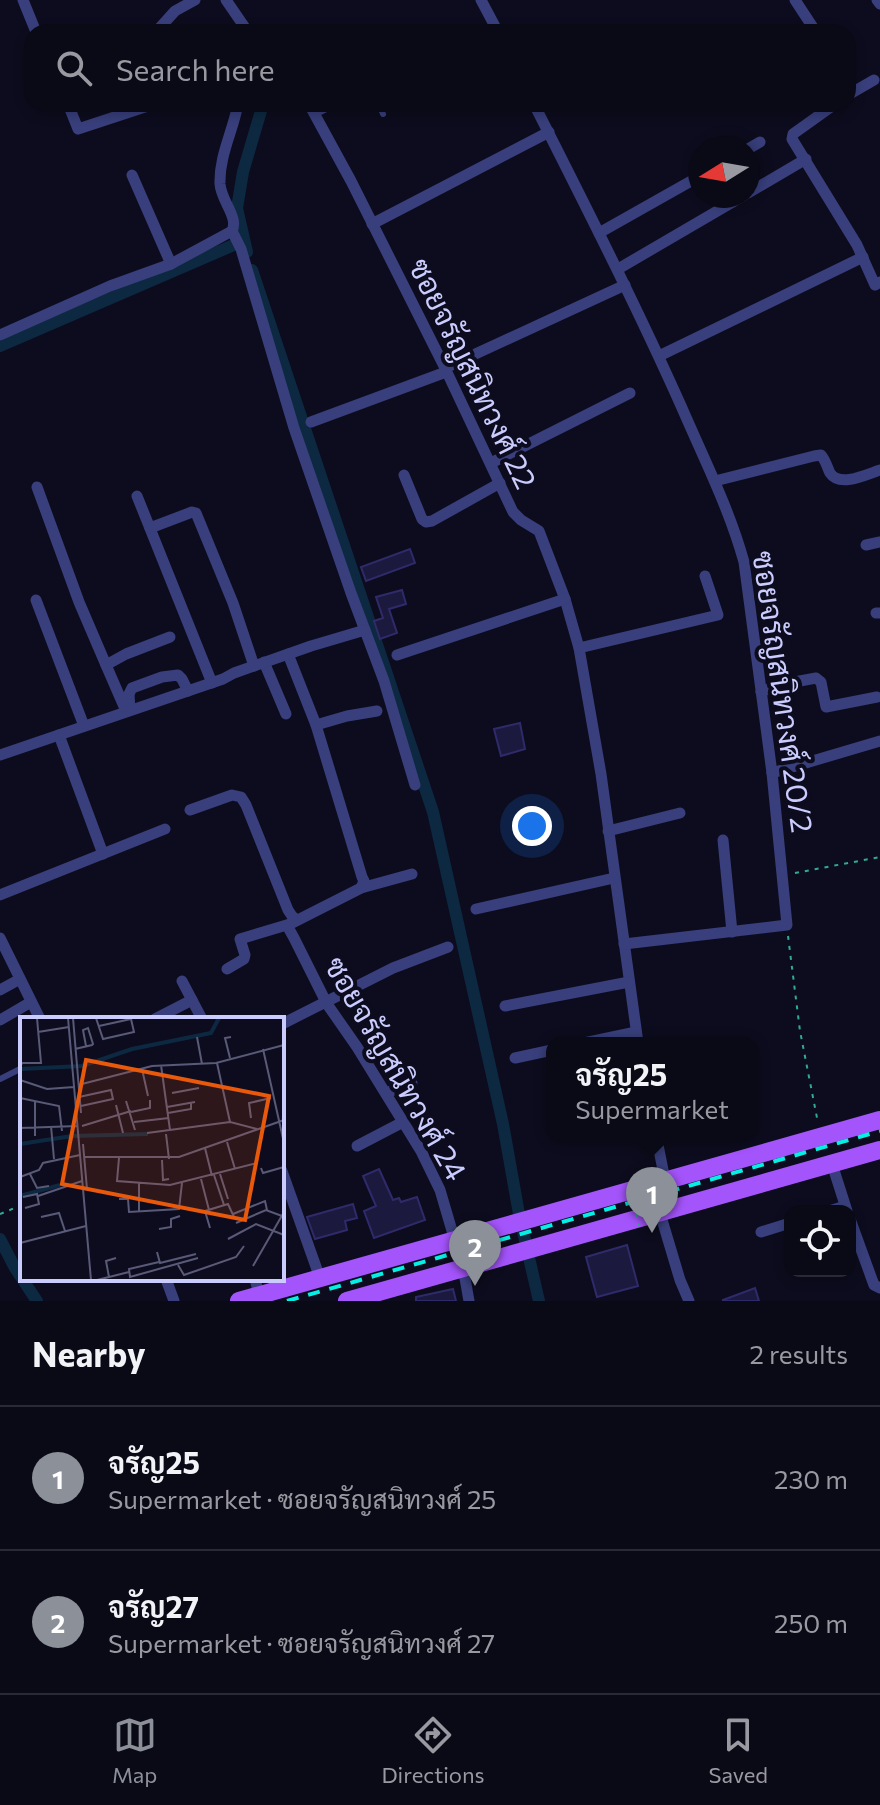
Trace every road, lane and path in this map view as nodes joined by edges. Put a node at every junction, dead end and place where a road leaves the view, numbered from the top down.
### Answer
1 (23, 0) edge
2 (195, 0) edge
3 (226, 0) edge
4 (481, 0) edge
5 (795, 0) edge
6 (33, 24) edge
7 (163, 24) edge
8 (242, 24) edge
9 (494, 24) edge
10 (811, 24) edge
11 (874, 80) dead end
12 (856, 87) edge
13 (71, 112) edge
14 (130, 112) edge
15 (235, 112) edge
16 (314, 112) edge
17 (538, 112) edge
18 (816, 112) edge
19 (549, 132) junction
20 (806, 159) junction
21 (132, 175) dead end
22 (688, 183) edge
23 (760, 186) edge
24 (722, 208) edge
25 (372, 224) junction
26 (599, 233) junction
27 (234, 234) junction
28 (863, 257) junction
29 (171, 264) junction
30 (618, 269) junction
31 (880, 282) edge
32 (625, 285) junction
33 (0, 335) edge
34 (659, 356) junction
35 (446, 370) junction
36 (630, 393) dead end
37 (311, 422) dead end
38 (491, 463) junction
39 (880, 470) edge
40 (404, 475) dead end
41 (715, 481) junction
42 (500, 483) junction
43 (37, 487) dead end
44 (137, 496) dead end
45 (150, 528) junction
46 (880, 542) edge
47 (866, 545) dead end
48 (705, 576) dead end
49 (565, 599) junction
50 (36, 600) dead end
51 (365, 630) junction
52 (170, 637) dead end
53 (579, 648) junction
54 (288, 654) junction
55 (397, 655) dead end
56 (259, 664) junction
57 (106, 665) junction
58 (212, 683) junction
59 (188, 691) junction
60 (761, 692) junction
61 (877, 697) dead end
62 (128, 710) junction
63 (377, 711) dead end
64 (286, 714) dead end
65 (316, 725) junction
66 (84, 726) junction
67 (59, 735) junction
68 (880, 741) edge
69 (0, 755) edge
70 (772, 773) junction
71 (415, 785) dead end
72 (190, 810) dead end
73 (680, 813) dead end
74 (165, 829) dead end
75 (608, 831) junction
76 (723, 840) dead end
77 (103, 854) junction
78 (880, 857) edge
79 (412, 874) dead end
80 (782, 875) junction
81 (614, 878) junction
82 (361, 888) junction
83 (0, 895) edge
84 (476, 909) dead end
85 (293, 922) junction
86 (787, 925) junction
87 (732, 932) junction
88 (0, 938) edge
89 (624, 944) junction
90 (448, 947) dead end
91 (227, 969) dead end
92 (20, 979) junction
93 (182, 981) dead end
94 (629, 982) junction
95 (0, 990) edge
96 (192, 1000) junction
97 (326, 1001) junction
98 (31, 1002) junction
99 (505, 1006) dead end
100 (39, 1017) edge
101 (159, 1017) edge
102 (201, 1017) edge
103 (0, 1020) edge
104 (284, 1023) edge
105 (637, 1037) edge
106 (546, 1051) edge
107 (515, 1058) dead end
108 (20, 1069) edge
109 (0, 1079) edge
110 (412, 1083) dead end
111 (386, 1093) junction
112 (880, 1120) edge
113 (403, 1122) junction
114 (820, 1136) junction
115 (657, 1141) edge
116 (357, 1146) dead end
117 (880, 1150) edge
118 (832, 1164) junction
119 (284, 1177) edge
120 (665, 1180) junction
121 (628, 1185) dead end
122 (845, 1205) edge
123 (20, 1206) edge
124 (660, 1213) junction
125 (0, 1214) edge
126 (784, 1225) edge
127 (639, 1226) dead end
128 (761, 1232) dead end
129 (856, 1236) edge
130 (455, 1241) junction
131 (463, 1267) junction
132 (320, 1278) junction
133 (167, 1281) edge
134 (257, 1287) edge
135 (879, 1288) edge
136 (174, 1301) edge
137 (239, 1301) edge
138 (347, 1301) edge
139 (469, 1301) edge
140 (689, 1301) edge

1 - 6 street
2 - 7 street
3 - 8 street
4 - 9 street
5 - 10 street
11 - 12 street
13 - 14 street
15 - 27 street
16 - 25 street, ซอยจรัญสนิทวงศ์ 22
17 - 19 street, ซอยจรัญสนิทวงศ์ 20/2
18 - 20 street
19 - 25 street
19 - 26 street, ซอยจรัญสนิทวงศ์ 20/2
20 - 23 street
20 - 28 street
21 - 29 street
22 - 26 street
24 - 30 street
25 - 35 street, ซอยจรัญสนิทวงศ์ 22
26 - 30 street, ซอยจรัญสนิทวงศ์ 20/2
27 - 29 street
27 - 51 street
28 - 31 street
28 - 34 street
29 - 33 street
30 - 32 street, ซอยจรัญสนิทวงศ์ 20/2
32 - 34 street, ซอยจรัญสนิทวงศ์ 20/2
32 - 35 street
34 - 41 street, ซอยจรัญสนิทวงศ์ 20/2
35 - 37 street
35 - 38 street, ซอยจรัญสนิทวงศ์ 22
36 - 38 street
38 - 42 street, ซอยจรัญสนิทวงศ์ 22
39 - 41 street
40 - 42 street
41 - 60 street, ซอยจรัญสนิทวงศ์ 20/2
42 - 49 street, ซอยจรัญสนิทวงศ์ 22
43 - 57 street
44 - 45 street
45 - 56 street
45 - 58 street
46 - 47 street
48 - 53 street
49 - 53 street, ซอยจรัญสนิทวงศ์ 22
49 - 55 street
50 - 66 street
51 - 54 street
51 - 71 street
52 - 57 street
53 - 75 street, ซอยจรัญสนิทวงศ์ 22
54 - 56 street
54 - 65 street
56 - 58 street
56 - 64 street
57 - 62 street
58 - 59 street
59 - 62 street
59 - 62 street
60 - 61 street
60 - 70 street, ซอยจรัญสนิทวงศ์ 20/2
62 - 66 street
63 - 65 street
65 - 82 street
66 - 67 street
67 - 69 street
67 - 77 street
68 - 70 street
70 - 80 street, ซอยจรัญสนิทวงศ์ 20/2
72 - 85 street, ซอยจรัญสนิทวงศ์ 24
73 - 75 street
74 - 77 street
75 - 81 street, ซอยจรัญสนิทวงศ์ 22
76 - 87 street
77 - 83 street
78 - 80 path
79 - 82 street
80 - 86 street, ซอยจรัญสนิทวงศ์ 20/2
81 - 84 street
81 - 89 street, ซอยจรัญสนิทวงศ์ 22
82 - 85 street
85 - 91 street
85 - 97 street, ซอยจรัญสนิทวงศ์ 24
86 - 87 street
86 - 114 path
87 - 89 street
88 - 92 street
89 - 94 street, ซอยจรัญสนิทวงศ์ 22
90 - 97 street
92 - 95 street
92 - 98 street
93 - 96 street
94 - 99 street
94 - 105 street, ซอยจรัญสนิทวงศ์ 22
96 - 101 street
96 - 102 street
97 - 104 street
97 - 111 street, ซอยจรัญสนิทวงศ์ 24
98 - 100 street
98 - 103 street
106 - 107 street
108 - 109 lane
110 - 111 street
111 - 113 street, ซอยจรัญสนิทวงศ์ 24
112 - 114 main road
113 - 116 street
113 - 130 street, ซอยจรัญสนิทวงศ์ 24
114 - 120 main road
115 - 120 street
117 - 118 main road
118 - 122 street
118 - 124 main road
119 - 132 street
120 - 130 main road
121 - 127 path, bridge
123 - 125 path
124 - 131 main road
124 - 140 street
126 - 128 street
129 - 135 street
130 - 132 main road
131 - 138 main road
131 - 139 street
132 - 134 main road
133 - 136 street
134 - 137 main road

